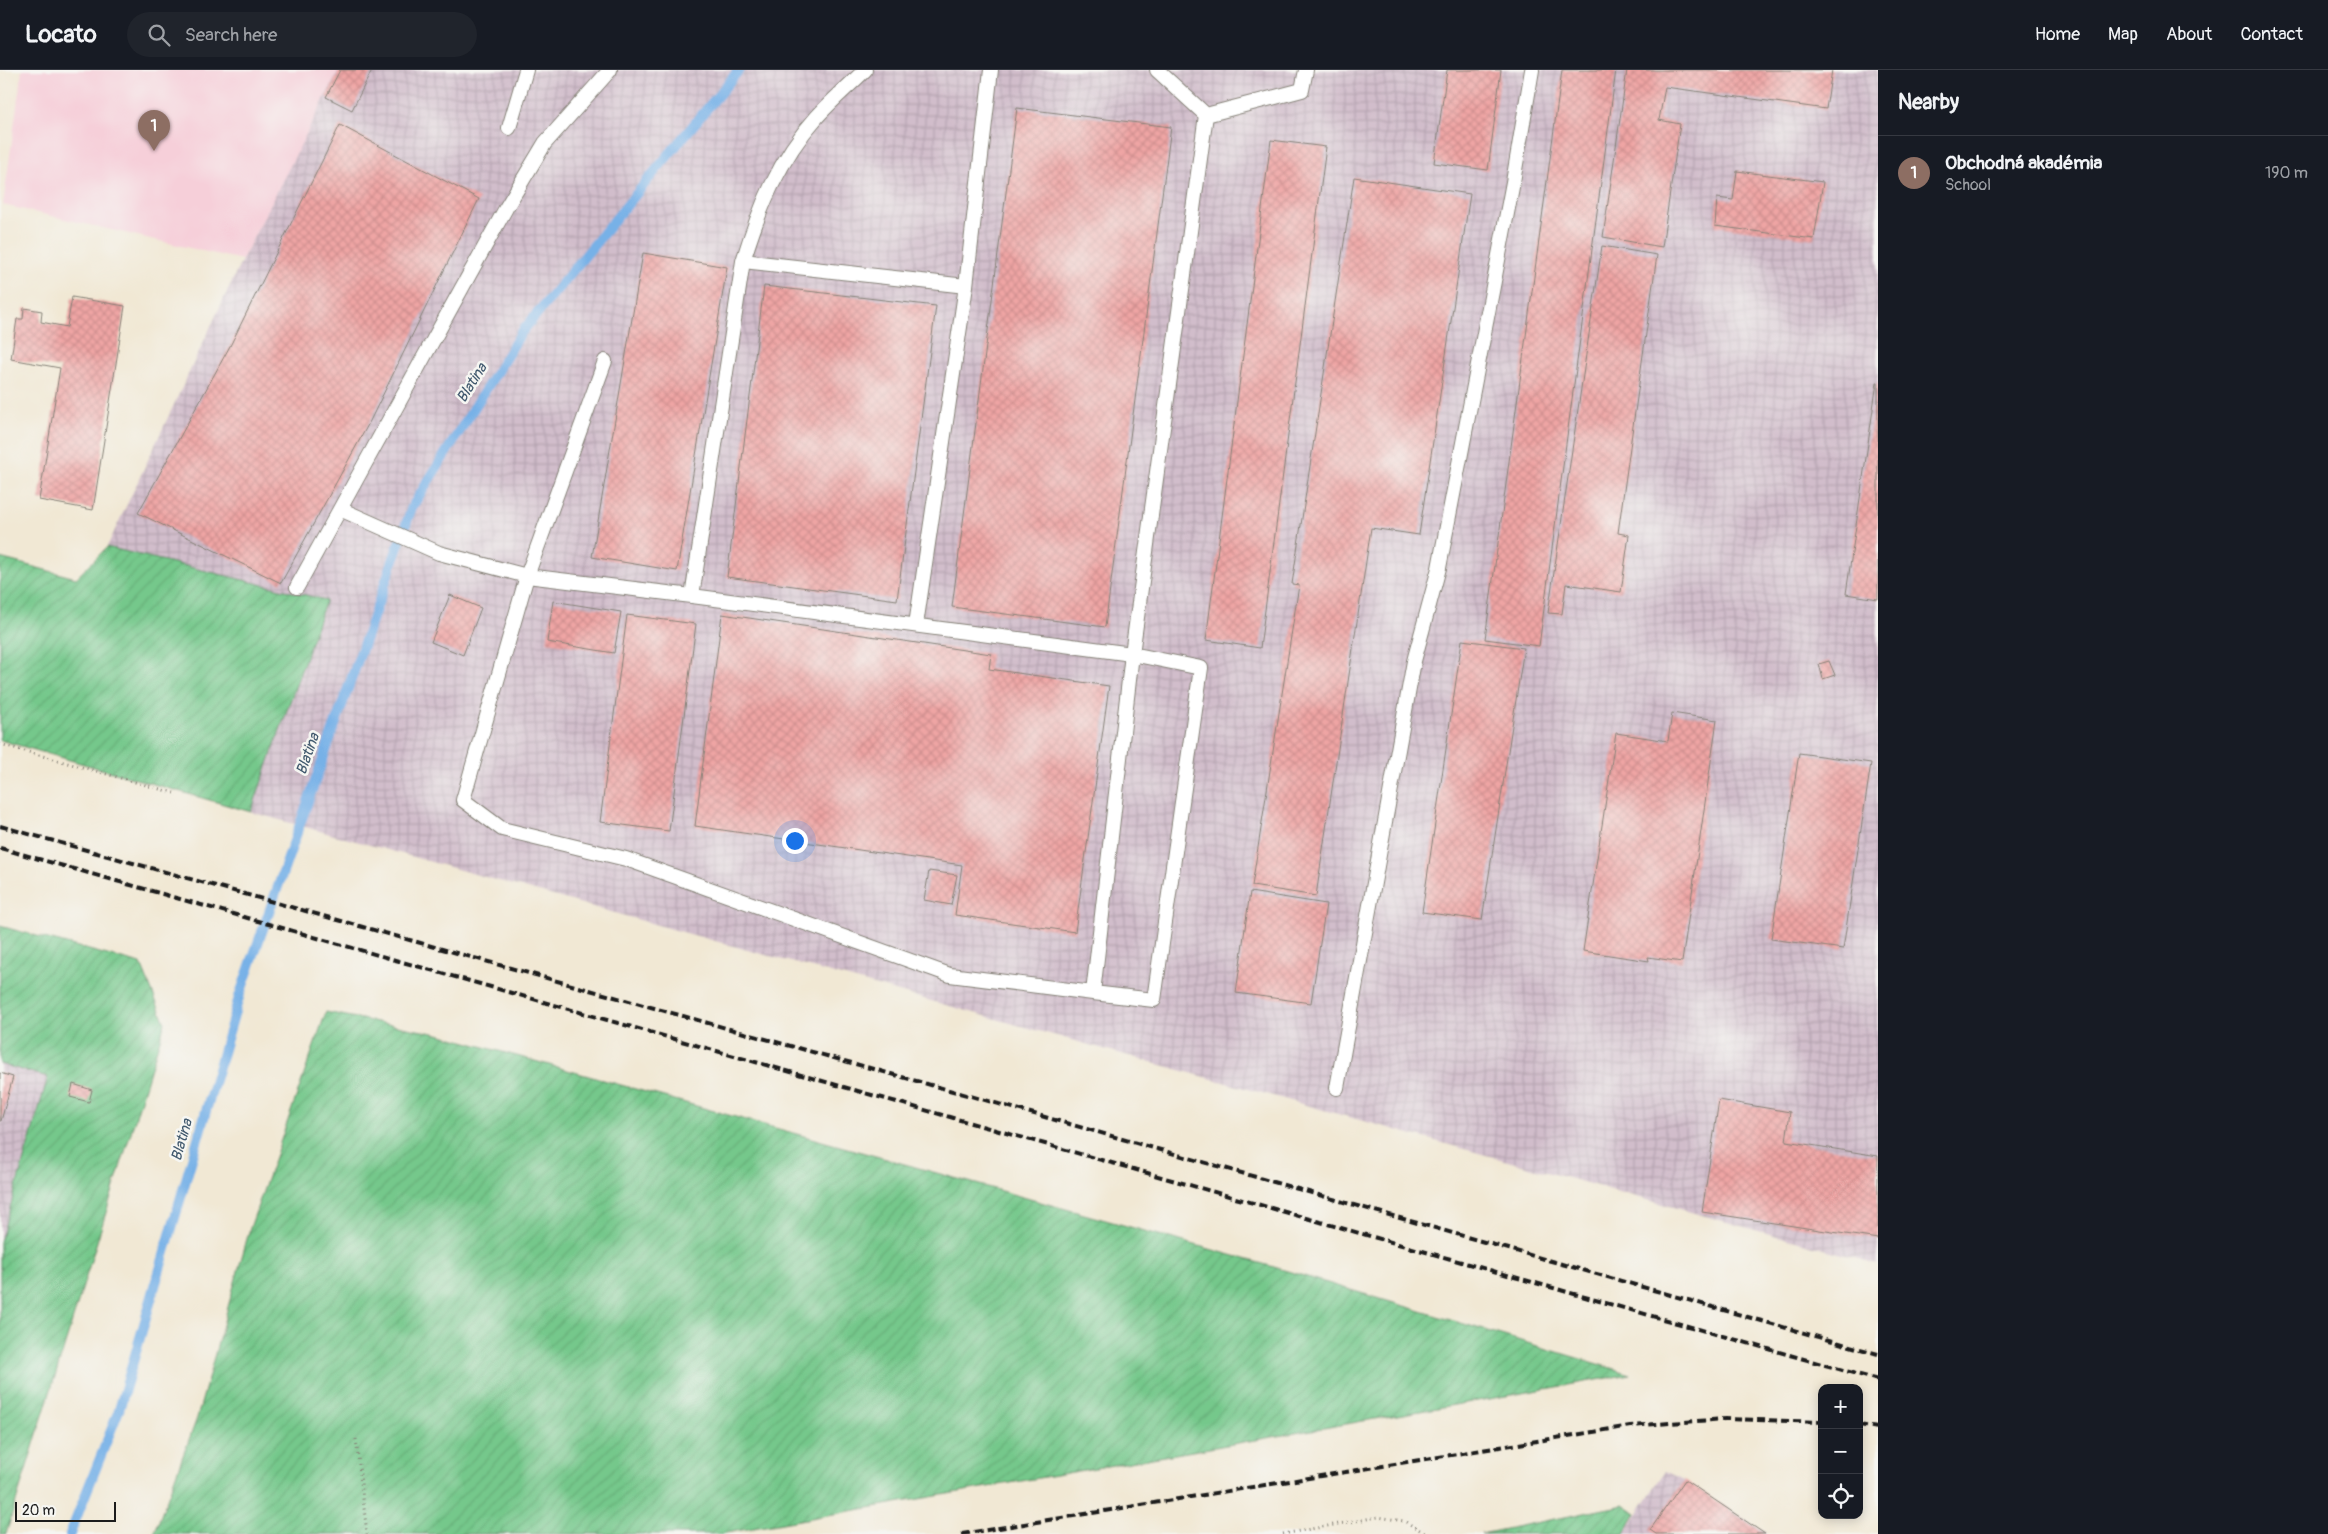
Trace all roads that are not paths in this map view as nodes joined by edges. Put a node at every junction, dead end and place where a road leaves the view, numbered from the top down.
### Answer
1 (526, 70) edge
2 (610, 70) edge
3 (866, 70) edge
4 (991, 70) edge
5 (1157, 70) edge
6 (1306, 70) edge
7 (1532, 70) edge
8 (1206, 115) junction
9 (509, 128) dead end
10 (743, 261) junction
11 (966, 286) junction
12 (605, 360) dead end
13 (340, 509) junction
14 (526, 576) junction
15 (297, 587) dead end
16 (692, 596) junction
17 (916, 625) junction
18 (1132, 654) junction
19 (1093, 993) junction
20 (1337, 1088) dead end

1 - 9 lane
2 - 13 lane
3 - 10 lane
4 - 11 lane
5 - 8 lane
6 - 8 lane
7 - 20 lane
8 - 18 lane
10 - 11 lane
10 - 16 lane
11 - 17 lane
12 - 14 lane
13 - 14 lane
13 - 15 lane
14 - 16 lane
14 - 19 lane
16 - 17 lane
17 - 18 lane
18 - 19 lane
18 - 19 lane

